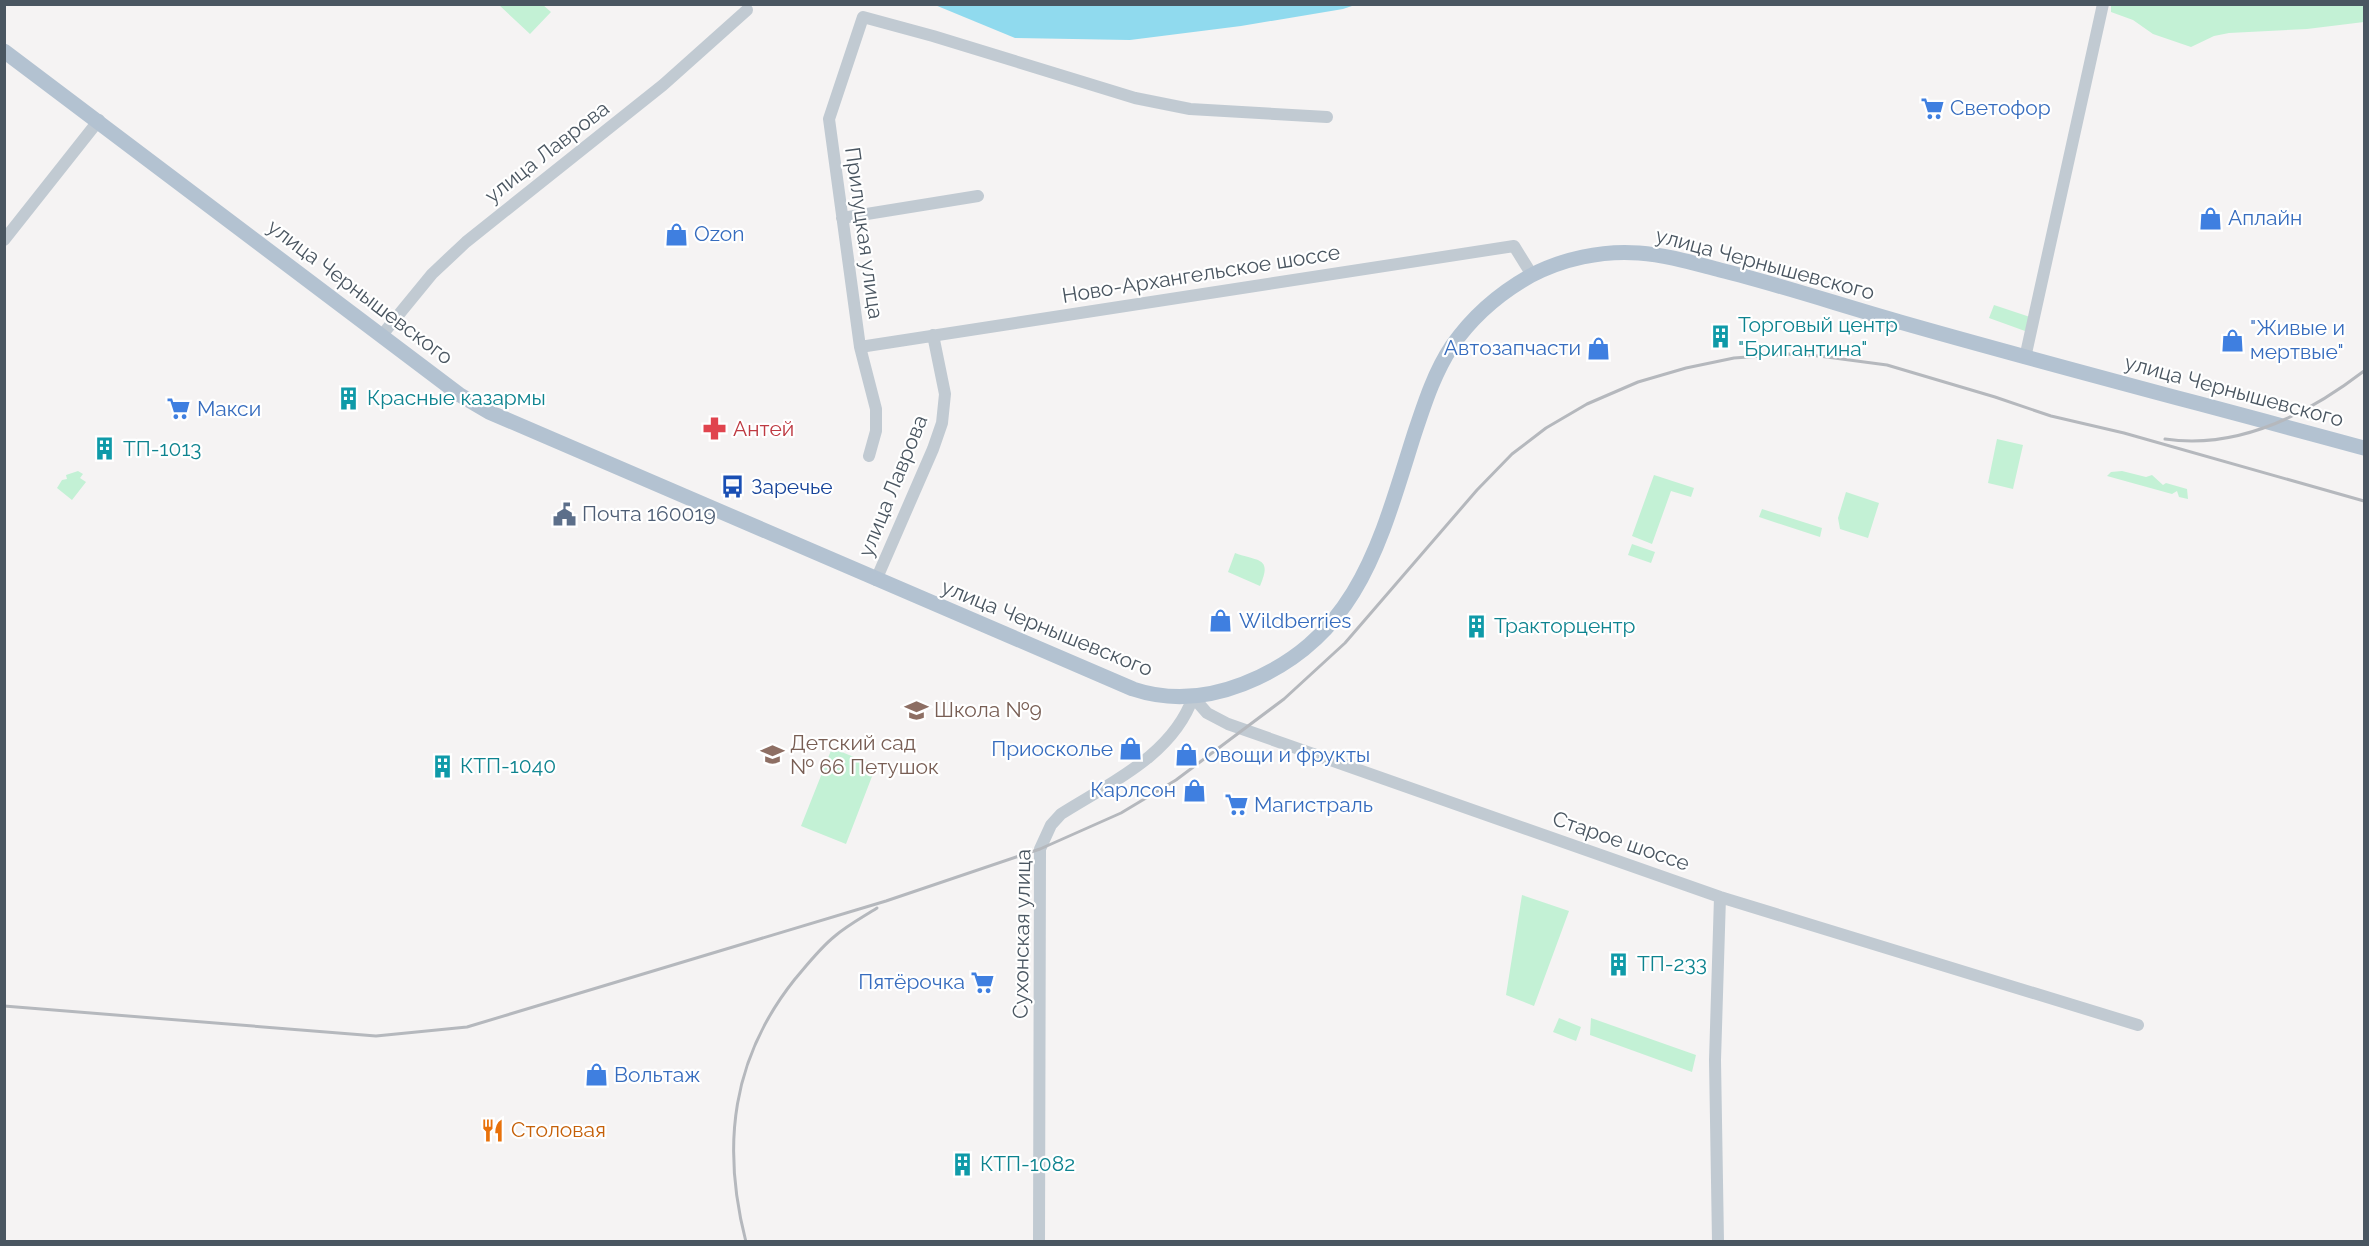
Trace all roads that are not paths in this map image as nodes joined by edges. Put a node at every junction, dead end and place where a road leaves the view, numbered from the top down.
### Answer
1 (2103, 4) edge
2 (747, 10) dead end
3 (4, 51) edge
4 (1327, 117) dead end
5 (99, 120) junction
6 (978, 196) dead end
7 (842, 218) junction
8 (4, 240) edge
9 (1532, 275) junction
10 (382, 335) junction
11 (933, 335) junction
12 (860, 347) junction
13 (2025, 358) junction
14 (2364, 448) edge
15 (869, 456) dead end
16 (876, 580) junction
17 (1193, 697) junction
18 (1720, 897) junction
19 (2138, 1025) dead end
20 (1039, 1242) edge
21 (1718, 1242) edge

1 - 13 street
2 - 10 street, улица Лаврова
3 - 5 main road, улица Чернышевского
4 - 7 street, Прилуцкая улица
5 - 8 street
5 - 10 main road, улица Чернышевского
6 - 7 street
7 - 12 street, Прилуцкая улица
9 - 11 street, Ново-Архангельское шоссе
9 - 13 main road, улица Чернышевского
9 - 17 main road, улица Чернышевского
10 - 16 main road, улица Чернышевского
11 - 12 street, Ново-Архангельское шоссе
11 - 16 street, улица Лаврова
12 - 15 street, Прилуцкая улица
13 - 14 main road, улица Чернышевского
16 - 17 main road, улица Чернышевского
17 - 18 street, Старое шоссе
17 - 20 street, Сухонская улица
18 - 19 street, Старое шоссе
18 - 21 street

